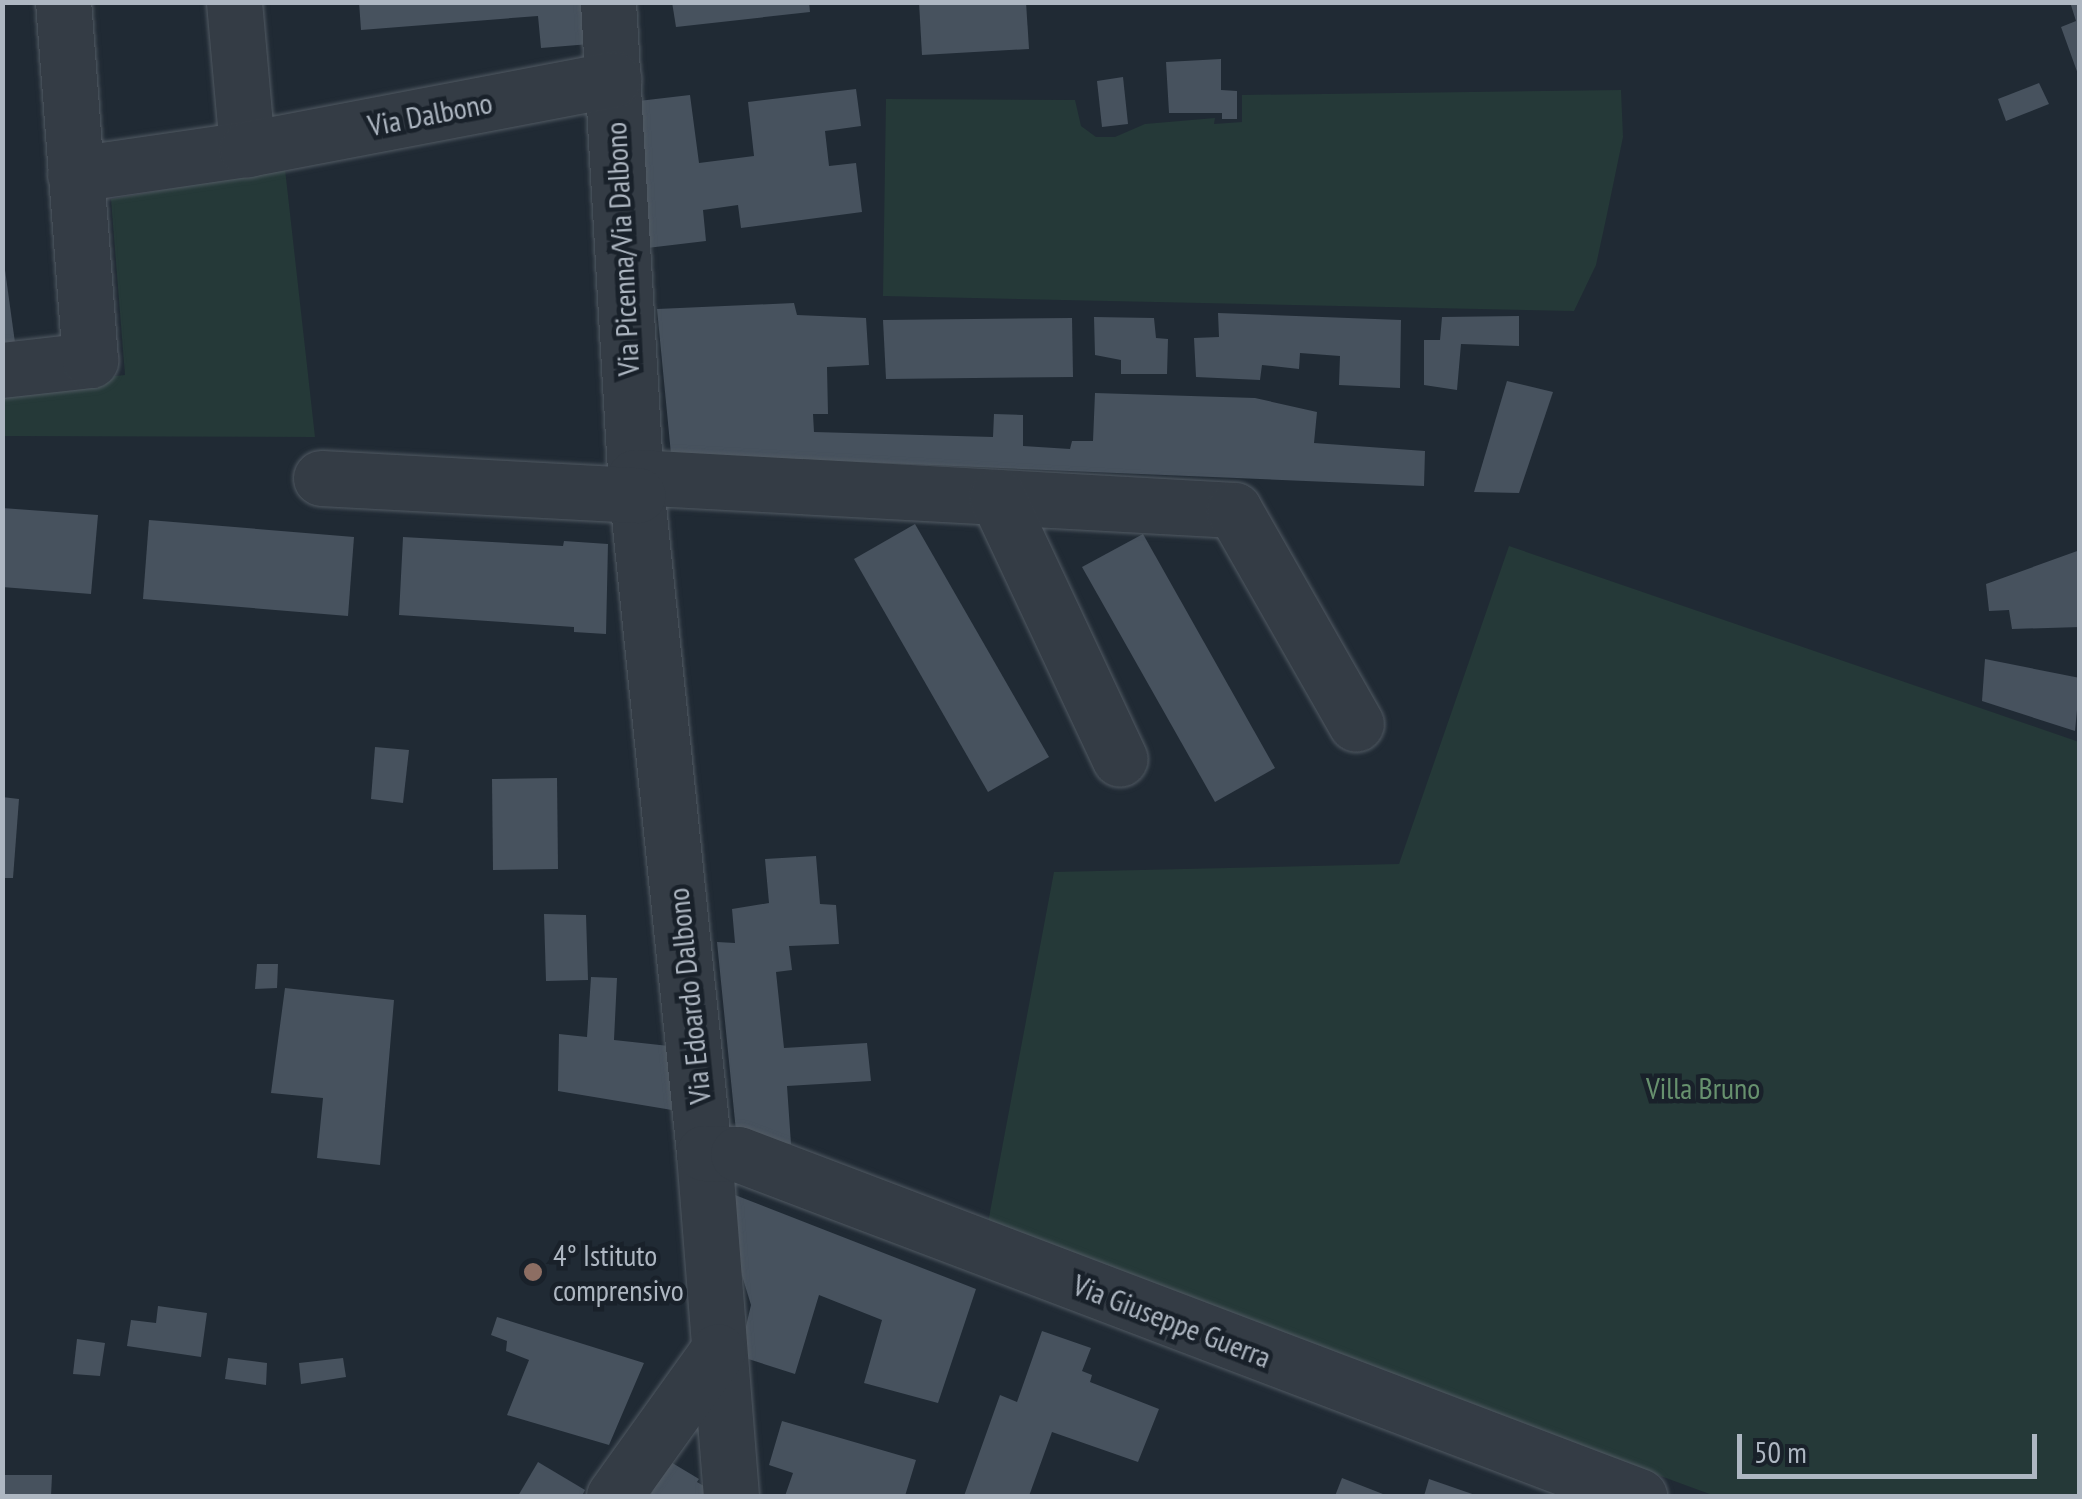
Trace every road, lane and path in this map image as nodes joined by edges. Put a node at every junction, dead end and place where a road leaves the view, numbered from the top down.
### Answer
1 (63, 2) edge
2 (234, 2) edge
3 (608, 2) edge
4 (612, 79) junction
5 (247, 149) junction
6 (75, 174) junction
7 (2, 370) edge
8 (321, 478) dead end
9 (637, 486) junction
10 (998, 497) junction
11 (1356, 724) dead end
12 (1120, 759) dead end
13 (704, 1153) junction
14 (718, 1350) junction
15 (614, 1496) edge
16 (731, 1496) edge
17 (1639, 1496) edge

1 - 6 street
2 - 5 street
3 - 4 street, Via Picenna/Via Dalbono
4 - 5 street, Via Dalbono
4 - 9 street, Via Picenna/Via Dalbono
5 - 6 street, Via Dalbono
6 - 7 street
8 - 9 street
9 - 10 street
9 - 13 street, Via Edoardo Dalbono
10 - 11 street
10 - 12 street
13 - 14 street, Via Edoardo Dalbono
13 - 17 street, Via Giuseppe Guerra
14 - 15 street
14 - 16 street, Via Edoardo Dalbono

